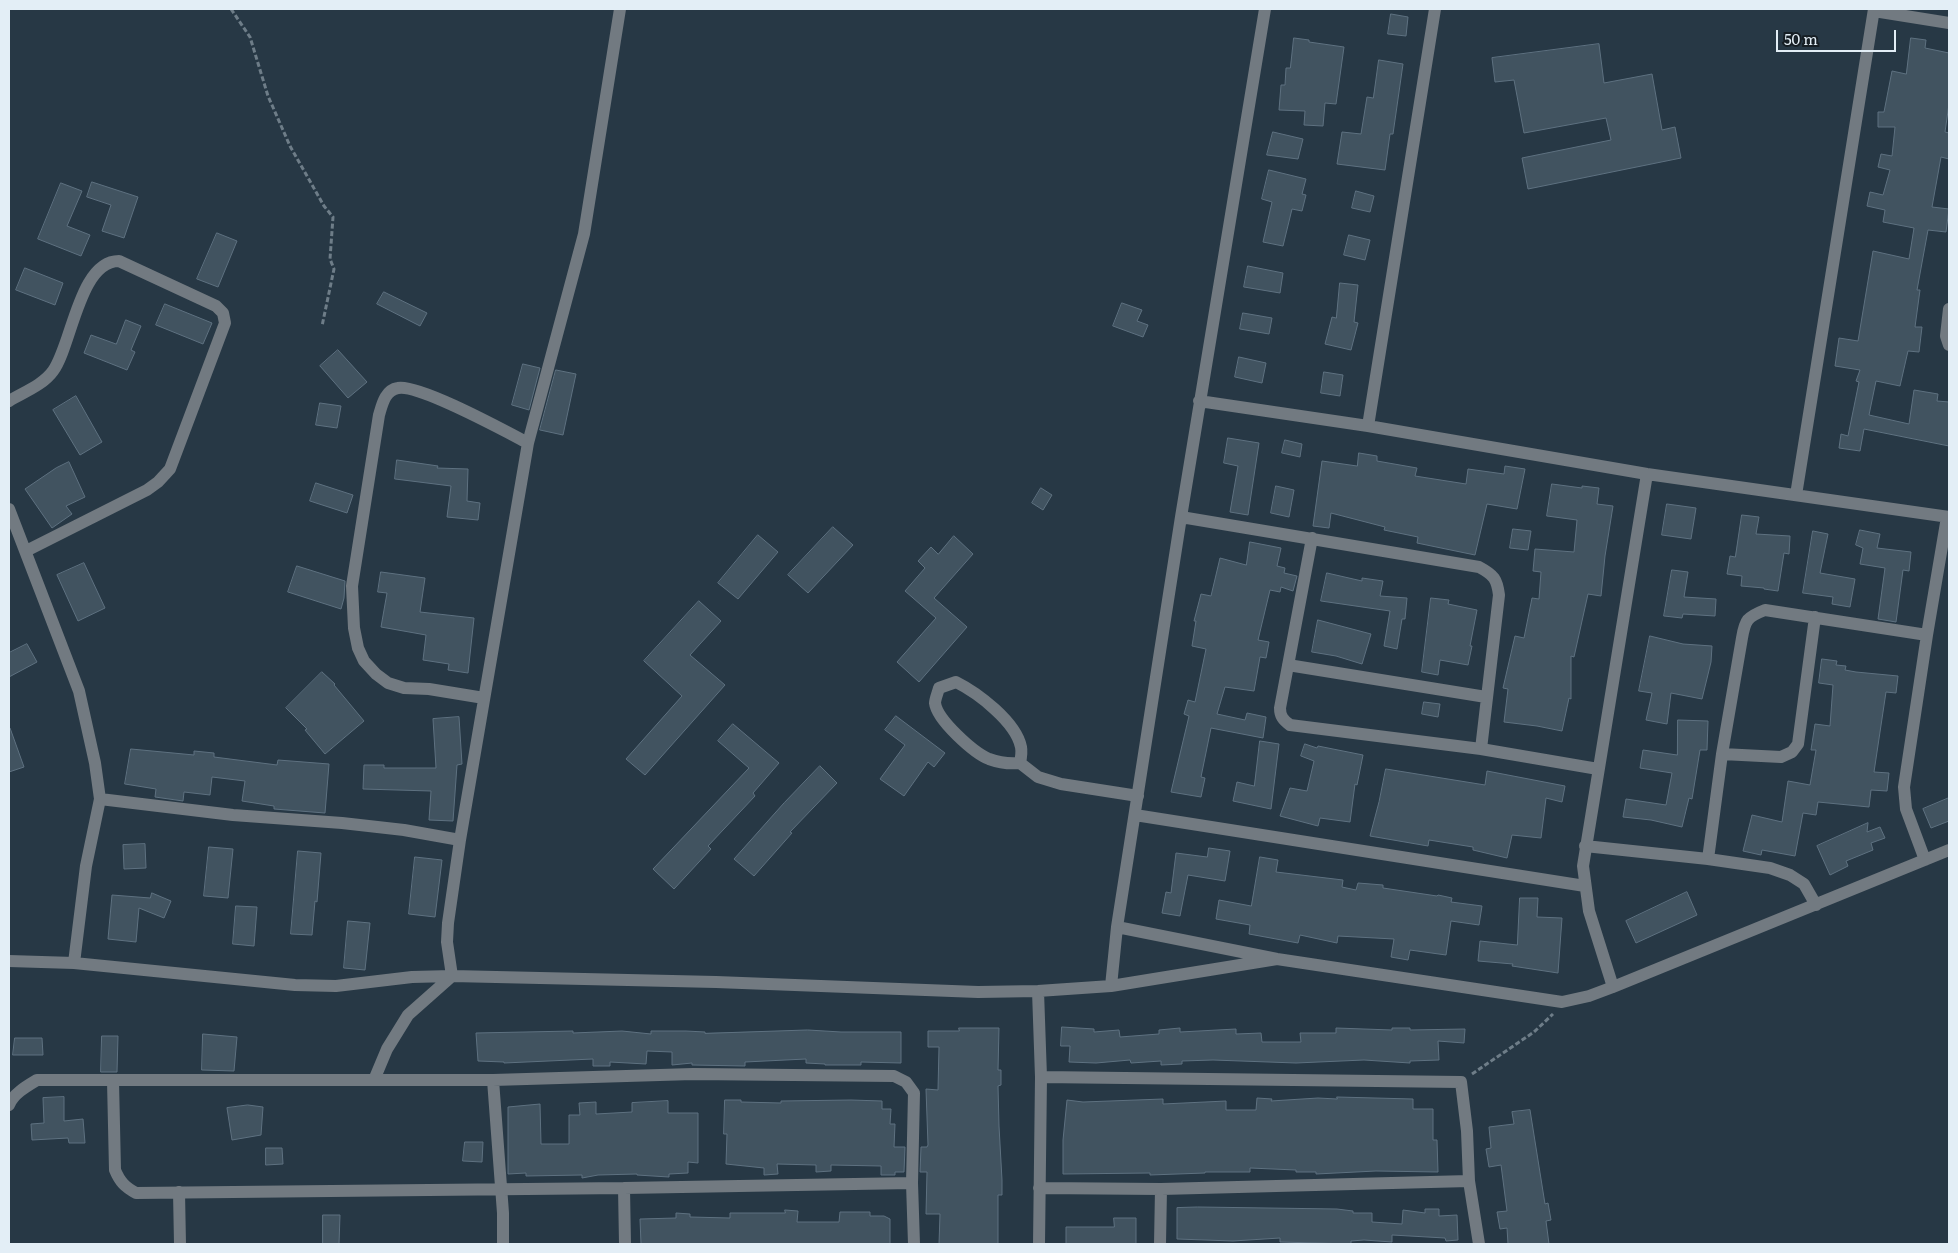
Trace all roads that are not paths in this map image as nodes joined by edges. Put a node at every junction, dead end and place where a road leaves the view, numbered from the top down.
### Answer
1 (620, 9) edge
2 (1265, 9) edge
3 (1435, 9) edge
4 (1874, 10) edge
5 (1949, 23) edge
6 (1949, 309) edge
7 (1949, 345) edge
8 (9, 400) edge
9 (1200, 401) junction
10 (1368, 426) junction
11 (528, 442) junction
12 (1647, 474) junction
13 (1796, 495) junction
14 (9, 509) edge
15 (1180, 517) junction
16 (1948, 517) edge
17 (1312, 538) junction
18 (26, 551) junction
19 (1816, 617) junction
20 (1927, 635) junction
21 (1288, 665) junction
22 (1486, 697) junction
23 (484, 698) junction
24 (1481, 749) junction
25 (1722, 754) junction
26 (1020, 763) junction
27 (1598, 769) junction
28 (1138, 796) junction
29 (100, 799) junction
30 (1135, 815) junction
31 (460, 840) junction
32 (1586, 846) junction
33 (1949, 850) edge
34 (1708, 859) junction
35 (1925, 860) junction
36 (1585, 886) junction
37 (1816, 905) junction
38 (1117, 927) junction
39 (1277, 959) junction
40 (9, 961) edge
41 (74, 962) junction
42 (452, 976) junction
43 (1111, 986) junction
44 (1613, 987) junction
45 (1038, 992) junction
46 (1041, 1078) junction
47 (374, 1080) junction
48 (493, 1080) junction
49 (113, 1081) junction
50 (9, 1105) edge
51 (1469, 1181) junction
52 (912, 1183) junction
53 (624, 1188) junction
54 (1039, 1188) junction
55 (501, 1190) junction
56 (1161, 1190) junction
57 (179, 1192) junction
58 (180, 1244) edge
59 (502, 1244) edge
60 (625, 1244) edge
61 (914, 1244) edge
62 (1039, 1244) edge
63 (1160, 1244) edge
64 (1479, 1244) edge

1 - 11 street
2 - 9 street
3 - 10 street
4 - 5 street
4 - 13 street
6 - 7 street
8 - 18 street
9 - 10 street
9 - 15 street
10 - 12 street
11 - 23 street
11 - 23 street
12 - 13 street
12 - 27 street
13 - 16 street
14 - 18 street
15 - 17 street
15 - 28 street
16 - 20 street
17 - 21 street
17 - 22 street
18 - 29 street
19 - 20 street
19 - 25 street
19 - 25 street
20 - 35 street
21 - 22 street
21 - 24 street
22 - 24 street
23 - 31 street
24 - 27 street
25 - 34 street
26 - 26 street
26 - 28 street
27 - 32 street
28 - 30 street
29 - 31 street
29 - 41 street
30 - 36 street
30 - 38 street
31 - 42 street
32 - 34 street
32 - 36 street
33 - 35 street
34 - 37 street
35 - 37 street
36 - 44 street
37 - 44 street
38 - 39 street
38 - 43 street
39 - 43 street
39 - 44 street
40 - 41 street
41 - 42 street
42 - 45 street
42 - 47 street
43 - 45 street
45 - 46 street
46 - 51 street
46 - 54 street
47 - 48 street
47 - 49 street
48 - 52 street
48 - 55 street
49 - 50 street
49 - 57 street
51 - 56 street
51 - 64 street
52 - 53 street
52 - 61 street
53 - 55 street
53 - 60 street
54 - 56 street
54 - 62 street
55 - 57 street
55 - 59 street
56 - 63 street
57 - 58 street

